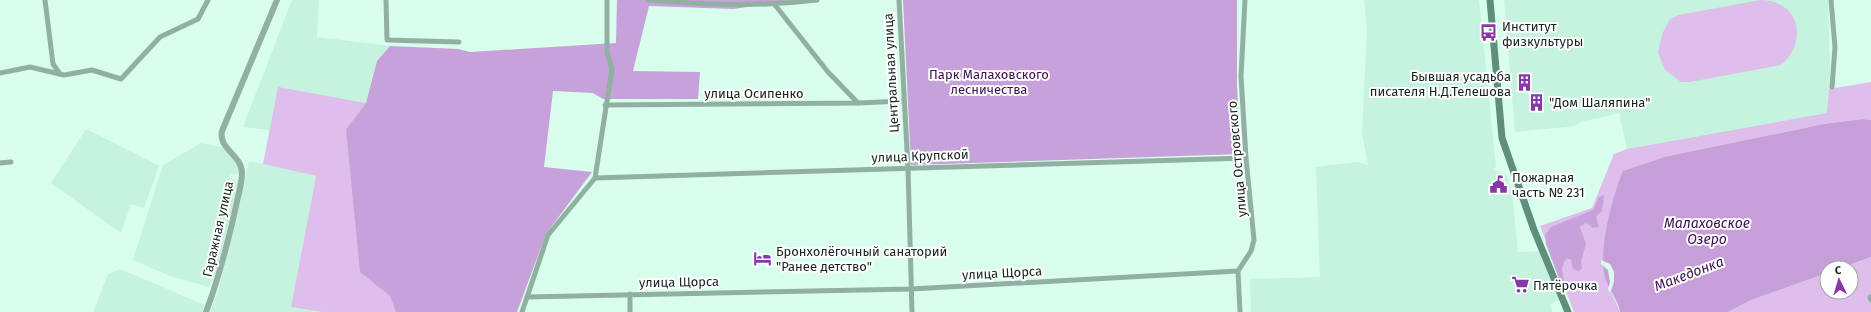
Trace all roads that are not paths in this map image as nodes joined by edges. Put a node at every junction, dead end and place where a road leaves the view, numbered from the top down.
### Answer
1 (45, 0) edge
2 (208, 0) edge
3 (277, 0) edge
4 (386, 0) edge
5 (607, 0) edge
6 (649, 0) edge
7 (817, 0) edge
8 (899, 0) edge
9 (1245, 0) edge
10 (1490, 0) edge
11 (1831, 0) edge
12 (775, 5) junction
13 (459, 42) dead end
14 (0, 73) edge
15 (60, 74) junction
16 (1832, 87) dead end
17 (903, 101) junction
18 (858, 103) junction
19 (605, 104) junction
20 (1246, 158) junction
21 (11, 162) dead end
22 (0, 163) edge
23 (908, 168) junction
24 (595, 178) junction
25 (1238, 271) junction
26 (911, 289) junction
27 (630, 294) junction
28 (527, 297) junction
29 (206, 312) edge
30 (522, 312) edge
31 (630, 312) edge
32 (912, 312) edge
33 (1240, 312) edge
34 (1568, 312) edge

1 - 15 street
2 - 15 street
3 - 29 street, Гаражная улица
4 - 13 street
5 - 19 street
6 - 12 street
7 - 12 street
8 - 17 street, Центральная улица
9 - 20 street, улица Островского
10 - 34 main road
11 - 16 street
12 - 18 street
14 - 15 street
17 - 18 street, улица Осипенко
17 - 23 street, Центральная улица
18 - 19 street, улица Осипенко
19 - 24 street
20 - 23 street, улица Крупской
20 - 25 street, улица Островского
21 - 22 street
23 - 24 street, улица Крупской
23 - 26 street, Центральная улица
24 - 28 street
25 - 26 street, улица Щорса
25 - 33 street
26 - 27 street, улица Щорса
26 - 32 street, Центральная улица
27 - 28 street, улица Щорса
27 - 31 street
28 - 30 street

